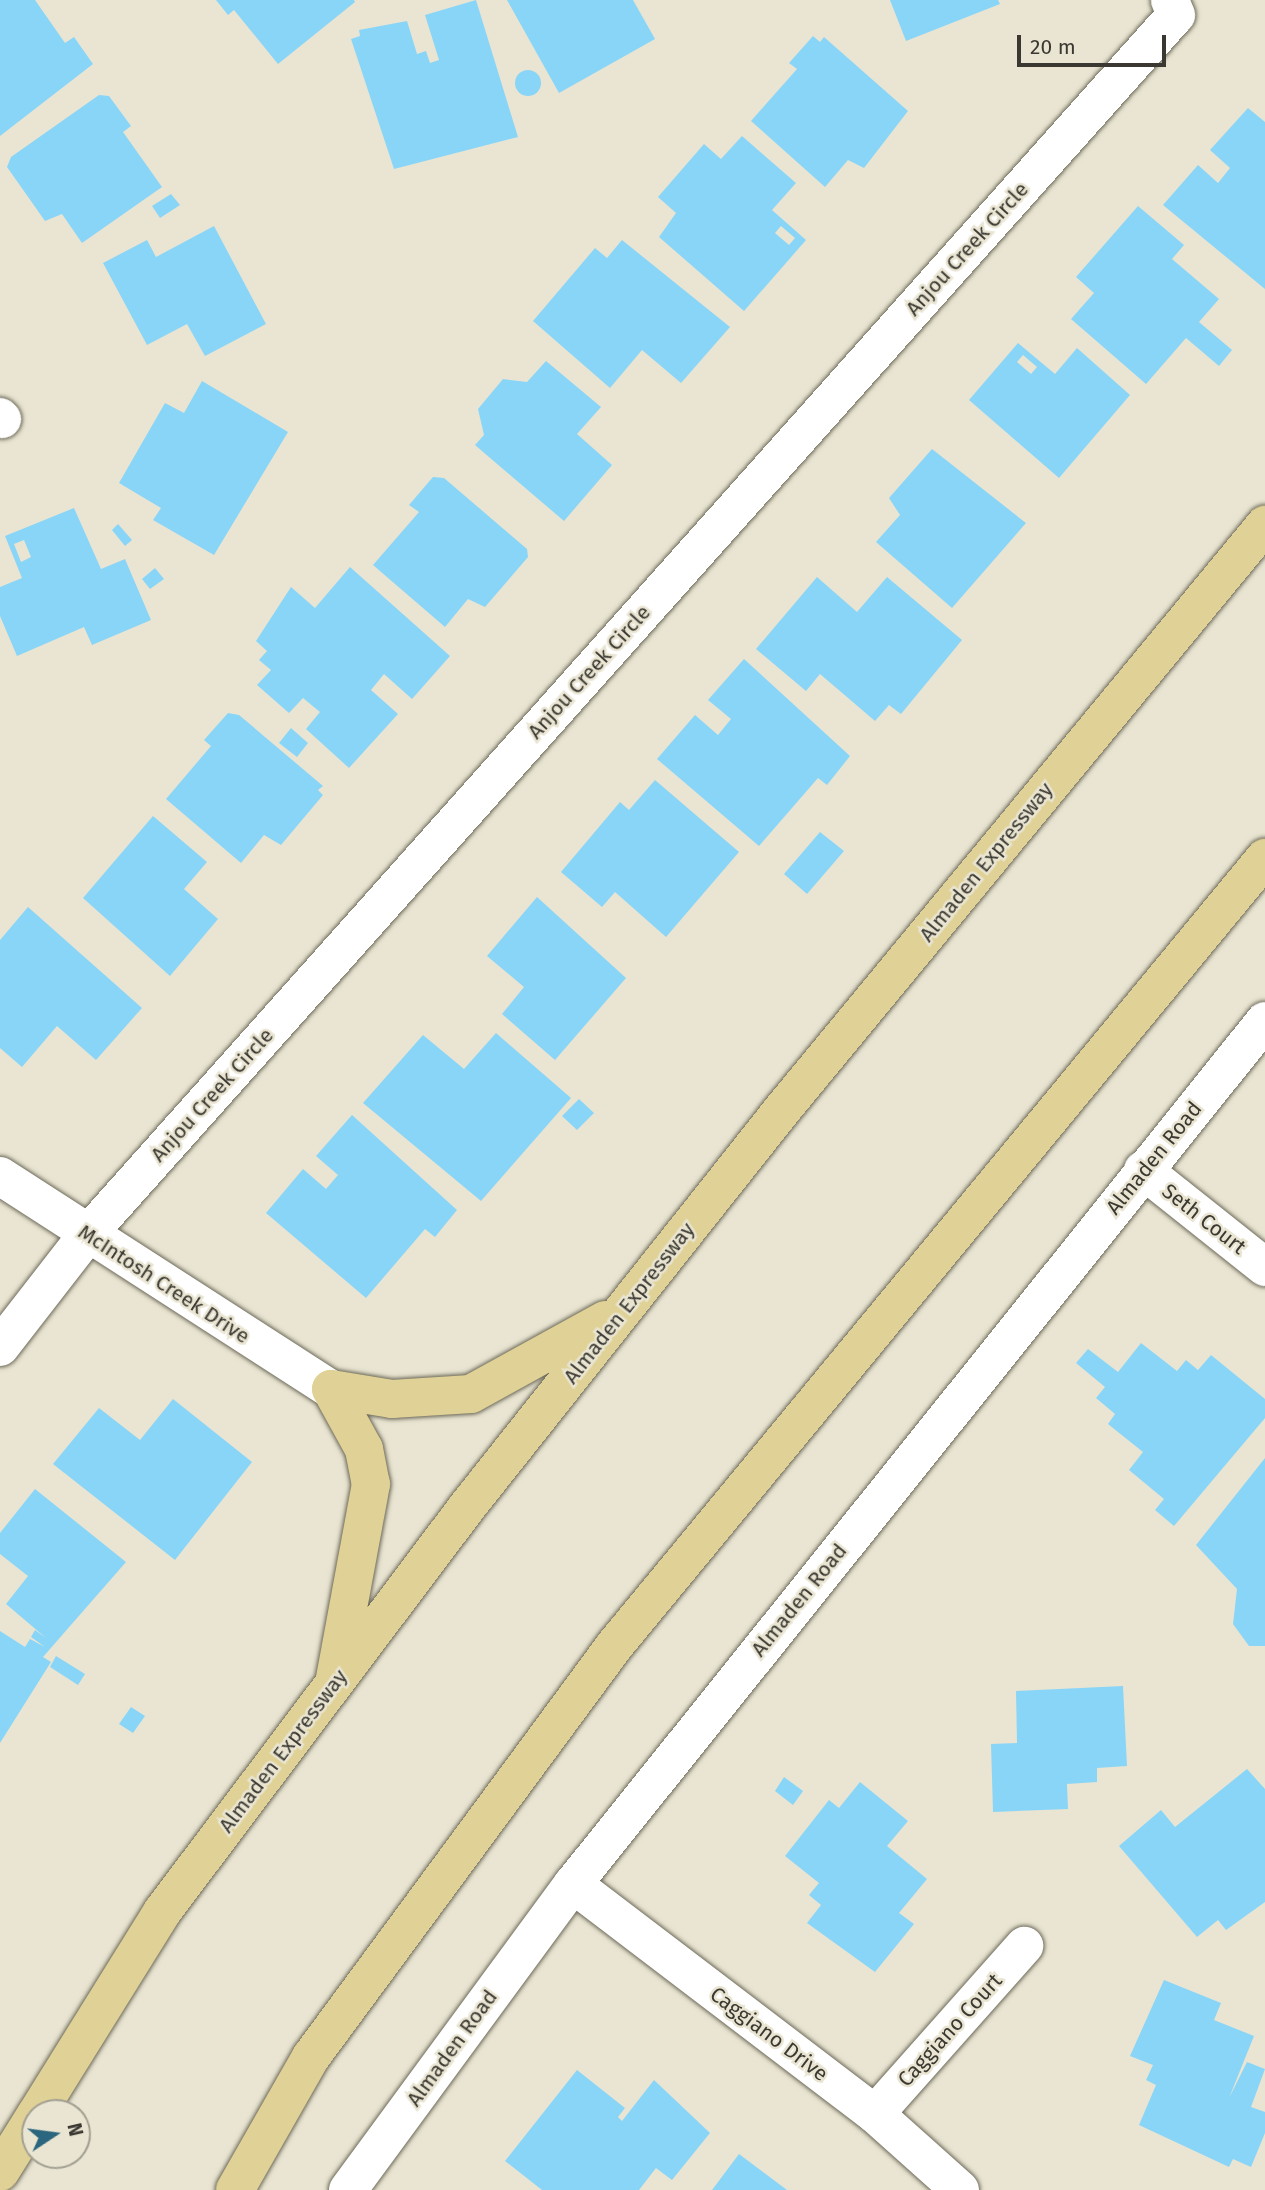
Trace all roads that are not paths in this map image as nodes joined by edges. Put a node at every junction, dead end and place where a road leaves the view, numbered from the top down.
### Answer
1 (1170, 0) edge
2 (1265, 525) edge
3 (1265, 858) edge
4 (1265, 1021) edge
5 (1143, 1170) junction
6 (0, 1176) edge
7 (87, 1235) junction
8 (1265, 1267) edge
9 (625, 1308) junction
10 (0, 1347) edge
11 (331, 1389) junction
12 (335, 1683) junction
13 (573, 1884) junction
14 (1024, 1946) dead end
15 (46, 2099) edge
16 (875, 2115) junction
17 (21, 2139) edge
18 (0, 2172) edge
19 (235, 2190) edge
20 (348, 2190) edge
21 (960, 2190) edge

1 - 7 street, Anjou Creek Circle
2 - 9 main road, Almaden Expressway
3 - 19 main road
4 - 5 street, Almaden Road
5 - 8 street, Seth Court
5 - 13 street, Almaden Road
6 - 7 street, McIntosh Creek Drive
7 - 10 street, Anjou Creek Circle
7 - 11 street, McIntosh Creek Drive
9 - 11 main road
9 - 12 main road, Almaden Expressway
11 - 12 main road
12 - 15 main road, Almaden Expressway
13 - 16 street, Caggiano Drive
13 - 20 street, Almaden Road
14 - 16 street, Caggiano Court
16 - 21 street, Caggiano Drive
17 - 18 main road, Almaden Expressway

